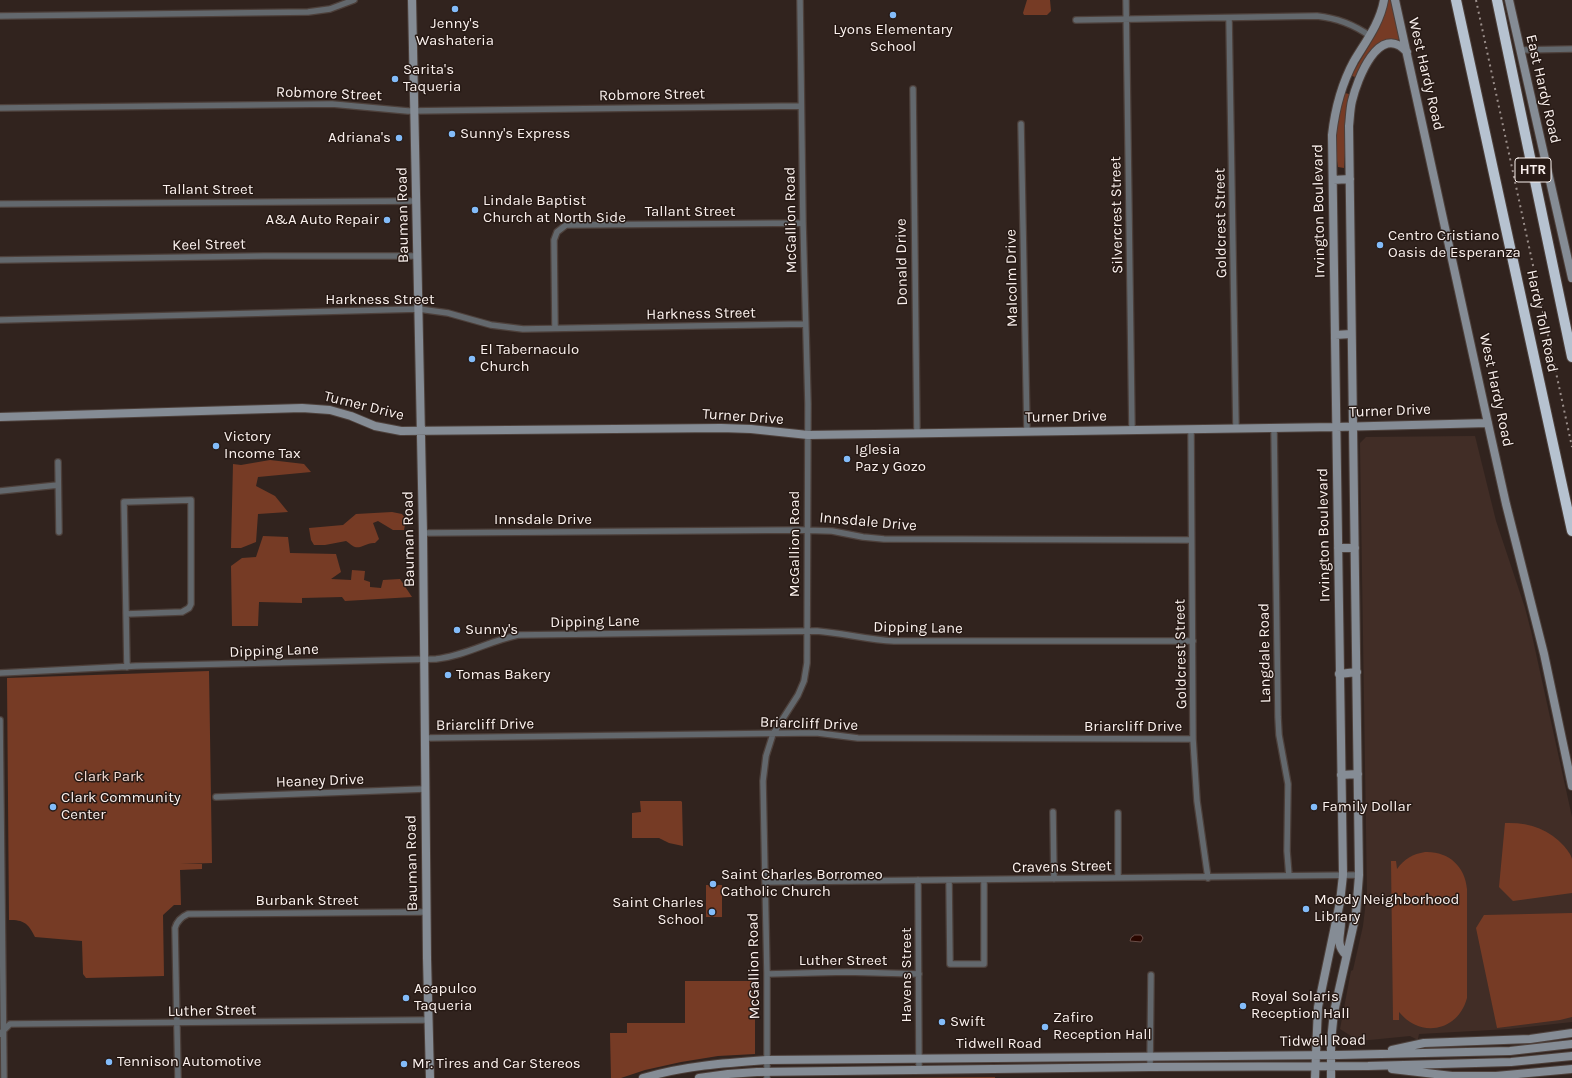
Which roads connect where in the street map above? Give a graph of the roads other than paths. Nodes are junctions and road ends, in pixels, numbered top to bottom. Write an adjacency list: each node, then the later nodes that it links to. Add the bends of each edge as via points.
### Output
1 (354, 0): 10 (street, via 330,9 308,12)
2 (412, 0): 23 (main road, Bauman Road)
3 (800, 0): 21 (street, McGallion Road)
4 (1126, 0): 12 (street, Silvercrest Street)
5 (1384, 0): 14 (main road, Irvington Boulevard, via 1380,16)
6 (1395, 0): 17 (main road, West Hardy Road)
7 (1456, 0): 58 (highway, Hardy Toll Road / HTR)
8 (1497, 0): 40 (highway, Hardy Toll Road / HTR)
9 (1509, 0): 16 (main road, East Hardy Road)
10 (0, 16)
11 (1229, 18): 12 (street); 14 (street, via 1329,17 1355,26); 46 (street, Goldcrest Street)
12 (1126, 19): 13 (street); 49 (street, Silvercrest Street)
13 (1076, 20)
14 (1370, 36): 18 (main road, Irvington Boulevard)
15 (1572, 49): 16 (street)
16 (1520, 50): 32 (main road, East Hardy Road)
17 (1407, 52): 20 (main road, Irvington Boulevard, via 1402,46 1394,43 1378,47 1367,62); 43 (main road, West Hardy Road)
18 (1343, 85): 20 (main road); 26 (main road, Irvington Boulevard, via 1335,111 1332,135)
19 (913, 89): 52 (street, Donald Drive)
20 (1355, 90): 25 (main road, Irvington Boulevard, via 1349,126)
21 (801, 106): 23 (street, Robmore Street); 29 (street, McGallion Road)
22 (0, 108): 23 (street, Robmore Street, via 332,104)
23 (414, 110): 27 (main road, Bauman Road)
24 (1021, 124): 51 (street, Malcolm Drive)
25 (1350, 179): 26 (main road); 38 (main road, Irvington Boulevard)
26 (1333, 180): 39 (main road, Irvington Boulevard)
27 (416, 201): 28 (street, Tallant Street); 30 (main road, Bauman Road)
28 (0, 204)
29 (803, 223): 36 (street, McGallion Road); 37 (street, Tallant Street, via 566,226 557,232 554,240)
30 (417, 256): 31 (street, Keel Street); 34 (main road, Bauman Road)
31 (0, 260)
32 (1571, 265): 33 (main road, East Hardy Road)
33 (1572, 278)
34 (419, 309): 35 (street, Harkness Street); 37 (street, Harkness Street, via 522,330); 50 (main road, Bauman Road)
35 (0, 320)
36 (805, 324): 37 (street, Harkness Street); 53 (street, McGallion Road)
37 (555, 328)
38 (1352, 334): 39 (main road); 44 (main road, Irvington Boulevard)
39 (1335, 335): 45 (main road, Irvington Boulevard)
40 (1570, 344): 41 (highway, Hardy Toll Road / HTR)
41 (1572, 357)
42 (0, 417): 50 (main road, Turner Drive, via 315,408 351,416 387,429)
43 (1488, 423): 44 (main road, Turner Drive); 78 (main road, West Hardy Road, via 1544,654)
44 (1354, 426): 45 (main road, Turner Drive); 63 (main road, Irvington Boulevard)
45 (1336, 427): 47 (main road, Turner Drive); 62 (main road, Irvington Boulevard)
46 (1236, 428): 47 (main road, Turner Drive); 48 (main road, Turner Drive)
47 (1274, 428): 85 (street, Langdale Road, via 1278,717 1288,784)
48 (1191, 429): 49 (main road, Turner Drive); 61 (street, Goldcrest Street)
49 (1132, 430): 51 (main road, Turner Drive)
50 (421, 432): 53 (main road, Turner Drive, via 720,428); 60 (main road, Bauman Road)
51 (1027, 432): 52 (main road, Turner Drive)
52 (917, 434): 53 (main road, Turner Drive)
53 (808, 435): 57 (street, McGallion Road)
54 (58, 462): 55 (street)
55 (58, 485): 56 (street); 59 (street)
56 (0, 492)
57 (808, 530): 60 (street, Innsdale Drive); 61 (street, Innsdale Drive, via 832,530 884,539); 65 (street, McGallion Road)
58 (1572, 531)
59 (59, 532)
60 (423, 533): 67 (main road, Bauman Road)
61 (1191, 540): 66 (street, Goldcrest Street)
62 (1338, 548): 63 (main road); 71 (main road, Irvington Boulevard)
63 (1355, 548): 69 (main road, Irvington Boulevard)
64 (126, 614): 64 (street, via 124,502 191,500 189,608 182,612); 68 (street)
65 (807, 631): 66 (street, Dipping Lane, via 894,641); 67 (street, Dipping Lane, via 518,635 460,655); 73 (street, McGallion Road, via 804,681 798,696)
66 (1193, 641): 75 (street, Goldcrest Street)
67 (424, 659): 68 (street, Dipping Lane); 74 (main road, Bauman Road)
68 (127, 667): 70 (street, Dipping Lane)
69 (1357, 672): 71 (main road); 77 (main road, Irvington Boulevard)
70 (0, 673)
71 (1339, 674): 76 (main road, Irvington Boulevard)
72 (0, 720): 95 (street)
73 (773, 734): 74 (street, Briarcliff Drive); 75 (street, Briarcliff Drive, via 818,734 858,738); 92 (street, McGallion Road, via 766,756 763,781)
74 (425, 738): 79 (main road, Bauman Road)
75 (1193, 739): 87 (street, Goldcrest Street, via 1199,820)
76 (1341, 774): 77 (main road); 83 (main road, Irvington Boulevard)
77 (1358, 774): 84 (main road, Irvington Boulevard)
78 (1572, 786)
79 (425, 789): 80 (street, Heaney Drive); 94 (main road, Bauman Road)
80 (216, 797)
81 (1053, 812): 88 (street)
82 (1118, 813): 86 (street)
83 (1343, 875): 84 (street, Cravens Street); 85 (street, Cravens Street); 93 (main road, Irvington Boulevard)
84 (1359, 875): 96 (main road, Irvington Boulevard, via 1356,914)
85 (1289, 876): 87 (street, Cravens Street)
86 (1118, 878): 87 (street, Cravens Street); 88 (street, Cravens Street)
87 (1208, 878)
88 (1054, 879): 91 (street, Cravens Street)
89 (918, 880): 90 (street, Cravens Street); 92 (street, Cravens Street); 98 (street, Havens Street)
90 (949, 880): 91 (street, Cravens Street); 91 (street, via 950,964 984,964)
91 (984, 880)
92 (764, 882): 97 (street, McGallion Road)
93 (1340, 902): 96 (main road, via 1341,925 1338,945); 106 (main road, Irvington Boulevard, via 1318,1007)
94 (426, 912): 100 (main road, Bauman Road); 101 (street, Burbank Street, via 188,914 179,919 175,928)
95 (1, 939): 102 (street)
96 (1346, 956): 107 (main road, Irvington Boulevard, via 1334,1012)
97 (767, 974): 98 (street, Luther Street); 113 (street, McGallion Road)
98 (919, 974): 112 (street, Havens Street)
99 (1151, 976): 108 (street)
100 (428, 1020): 101 (street, Luther Street); 126 (main road, Bauman Road)
101 (176, 1023): 102 (street, Luther Street, via 10,1024); 125 (street)
102 (2, 1032): 124 (street)
103 (1572, 1033): 105 (main road, via 1530,1039 1424,1043)
104 (1572, 1044): 105 (main road, Tidwell Road, via 1510,1051)
105 (1374, 1054): 107 (main road, Tidwell Road)
106 (1315, 1055): 107 (main road, Tidwell Road); 109 (main road, Tidwell Road); 117 (main road, Irvington Boulevard)
107 (1331, 1055): 118 (main road, Irvington Boulevard)
108 (1150, 1056): 109 (main road, Tidwell Road); 111 (main road, Tidwell Road); 115 (street)
109 (1226, 1056): 116 (main road)
110 (1572, 1056): 114 (main road, Tidwell Road, via 1511,1062)
111 (1026, 1058): 112 (main road, Tidwell Road); 119 (main road)
112 (918, 1059): 113 (main road, Tidwell Road); 121 (street, Havens Street)
113 (767, 1060): 122 (main road, Tidwell Road, via 708,1065); 123 (street, McGallion Road)
114 (1368, 1066): 118 (main road, Tidwell Road); 120 (main road, via 1452,1076 1496,1076)
115 (1150, 1067): 116 (main road, Tidwell Road); 119 (main road, Tidwell Road)
116 (1226, 1067): 117 (main road, Tidwell Road)
117 (1315, 1067): 118 (main road, Tidwell Road); 129 (main road, Irvington Boulevard)
118 (1331, 1067): 130 (main road, Irvington Boulevard)
119 (1026, 1069): 121 (main road, Tidwell Road)
120 (1572, 1069)
121 (918, 1070): 123 (main road, Tidwell Road)
122 (674, 1074): 127 (main road, Tidwell Road)
123 (766, 1075): 128 (main road, Tidwell Road, via 728,1074)
124 (4, 1078)
125 (178, 1078)
126 (430, 1078)
127 (643, 1078)
128 (699, 1078)
129 (1315, 1078)
130 (1332, 1078)

